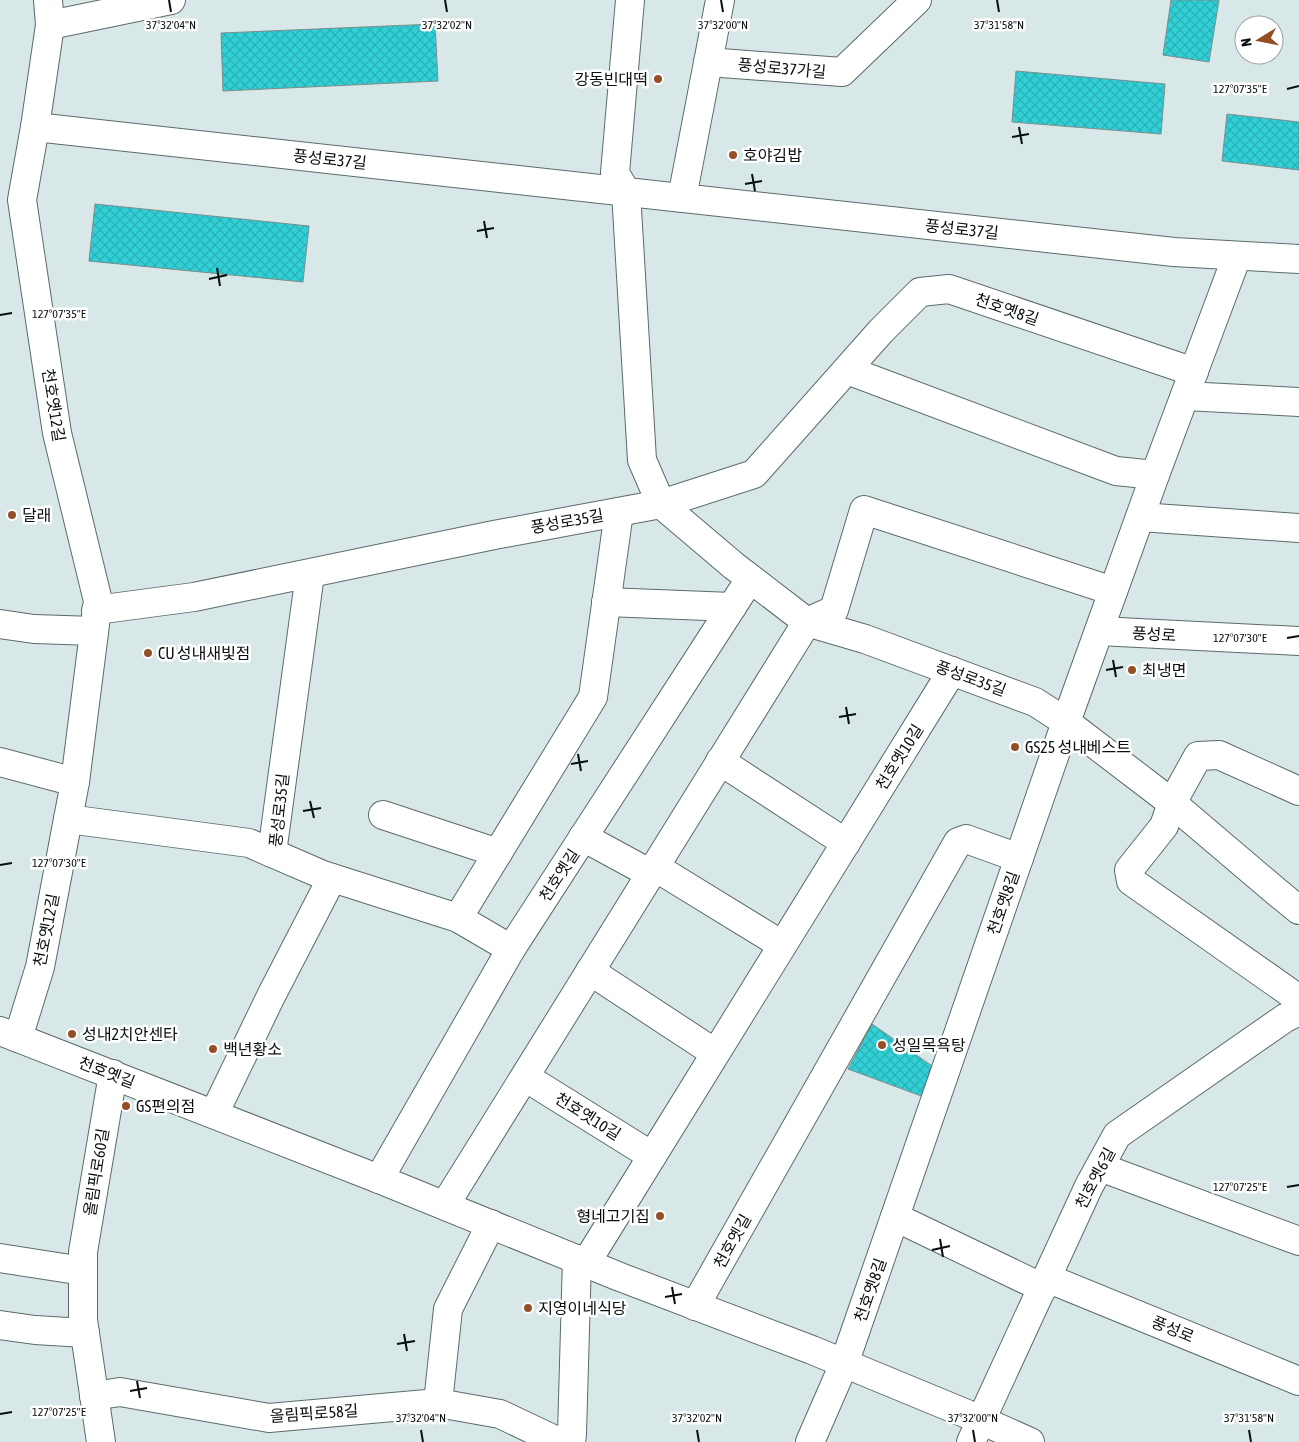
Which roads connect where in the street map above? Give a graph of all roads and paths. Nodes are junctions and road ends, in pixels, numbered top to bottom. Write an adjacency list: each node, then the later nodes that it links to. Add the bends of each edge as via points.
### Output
1 (171, 0): 5 (street, 천호옛12길)
2 (630, 0): 8 (street, via 615,173)
3 (720, 0): 6 (street)
4 (917, 0): 6 (street, 풍성로37가길, via 842,72)
5 (49, 12): 7 (street, 천호옛12길)
6 (708, 62): 9 (street)
7 (35, 126): 8 (street, 풍성로37길); 25 (street, 천호옛12길, via 22,200 57,434 98,601)
8 (626, 192): 9 (street, 풍성로37길); 16 (street, via 642,460)
9 (682, 198): 10 (street, 풍성로37길, via 1164,251)
10 (1236, 256): 11 (street, 풍성로37길); 13 (street, 천호옛8길)
11 (1299, 260)
12 (846, 370): 13 (street, 천호옛8길, via 920,292 949,289); 15 (street, via 1116,471); 16 (street, 천호옛8길, via 754,474)
13 (1189, 384): 14 (street); 15 (street, 천호옛8길)
14 (1299, 402)
15 (1155, 475): 18 (street, 천호옛8길)
16 (661, 504): 17 (street, 풍성로35길); 21 (street, 풍성로35길)
17 (619, 512): 20 (street, 풍성로35길); 23 (street, 풍성로35길)
18 (1140, 517): 19 (street); 22 (street, 천호옛8길)
19 (1299, 528)
20 (310, 574): 25 (street, 풍성로35길); 41 (street, 풍성로35길)
21 (750, 579): 24 (street, 천호옛길); 26 (street, 풍성로35길)
22 (1113, 591): 26 (street, via 864,510 834,610); 28 (street, 천호옛8길)
23 (606, 602): 24 (street); 42 (street, 풍성로35길, via 593,697)
24 (732, 607): 39 (street, 천호옛길)
25 (95, 621): 27 (street, 풍성로35길, via 34,629); 34 (street, 천호옛12길)
26 (807, 622): 30 (street, 풍성로35길, via 865,639); 32 (street)
27 (0, 624)
28 (1099, 631): 29 (street, 풍성로); 31 (street, 천호옛8길)
29 (1299, 641)
30 (952, 672): 31 (street, 풍성로35길, via 1035,702); 40 (street, 천호옛10길)
31 (1066, 722): 36 (street, 풍성로35길); 43 (street, 천호옛8길)
32 (720, 761): 40 (street); 44 (street)
33 (0, 762): 34 (street)
34 (76, 782): 38 (street, 천호옛12길)
35 (1299, 791): 36 (street, via 1219,755 1198,756)
36 (1172, 803): 46 (street, 풍성로35길); 51 (street, via 1164,826 1129,870 1131,881)
37 (383, 815): 42 (street)
38 (68, 820): 41 (street, via 249,843); 53 (street, 천호옛12길, via 40,967)
39 (583, 837): 44 (street); 49 (street, 천호옛길)
40 (846, 843): 48 (street, 천호옛10길)
41 (272, 853): 45 (street, 풍성로35길)
42 (498, 853): 47 (street, 풍성로35길)
43 (1019, 858): 62 (street, 천호옛8길); 69 (street, 천호옛길, via 966,839 958,842)
44 (653, 870): 48 (street); 50 (street)
45 (332, 878): 47 (street, 풍성로35길); 57 (street)
46 (1299, 910)
47 (458, 918): 49 (street, 풍성로35길)
48 (782, 946): 54 (street, 천호옛10길)
49 (511, 949): 60 (street, 천호옛길)
50 (590, 971): 54 (street); 56 (street)
51 (1299, 999)
52 (1299, 1010): 59 (street, 천호옛6길, via 1118,1135)
53 (9, 1035): 55 (street, 천호옛길)
54 (715, 1053): 58 (street, 천호옛10길)
55 (112, 1074): 57 (street, 천호옛길); 67 (street, 올림픽로60길, via 83,1252)
56 (525, 1077): 58 (street, 천호옛10길); 61 (street)
57 (214, 1114): 60 (street, 천호옛길)
58 (652, 1156): 66 (street, 천호옛10길)
59 (1100, 1167): 64 (street); 68 (street, 천호옛6길)
60 (379, 1179): 61 (street, 천호옛길)
61 (445, 1206): 63 (street, 천호옛길)
62 (896, 1216): 68 (street); 72 (street, 천호옛8길)
63 (490, 1224): 66 (street, 천호옛길); 75 (street, via 448,1308)
64 (1299, 1241)
65 (0, 1258): 67 (street)
66 (581, 1261): 69 (street, 천호옛길); 79 (street)
67 (83, 1271): 71 (street, 올림픽로60길)
68 (1045, 1283): 73 (street, 풍성로); 76 (street, 천호옛6길)
69 (695, 1306): 72 (street, 천호옛길)
70 (0, 1325): 71 (street)
71 (85, 1333): 74 (street, 올림픽로60길)
72 (844, 1364): 76 (street, 천호옛길); 80 (street)
73 (1299, 1381)
74 (94, 1396): 75 (street, 올림픽로58길, via 120,1392 270,1418); 77 (street, 올림픽로60길)
75 (438, 1403): 78 (street, 올림픽로58길, via 500,1414)
76 (976, 1431): 81 (street, 천호옛길)
77 (101, 1442)
78 (559, 1442)
79 (571, 1442)
80 (810, 1442)
81 (1030, 1442)

